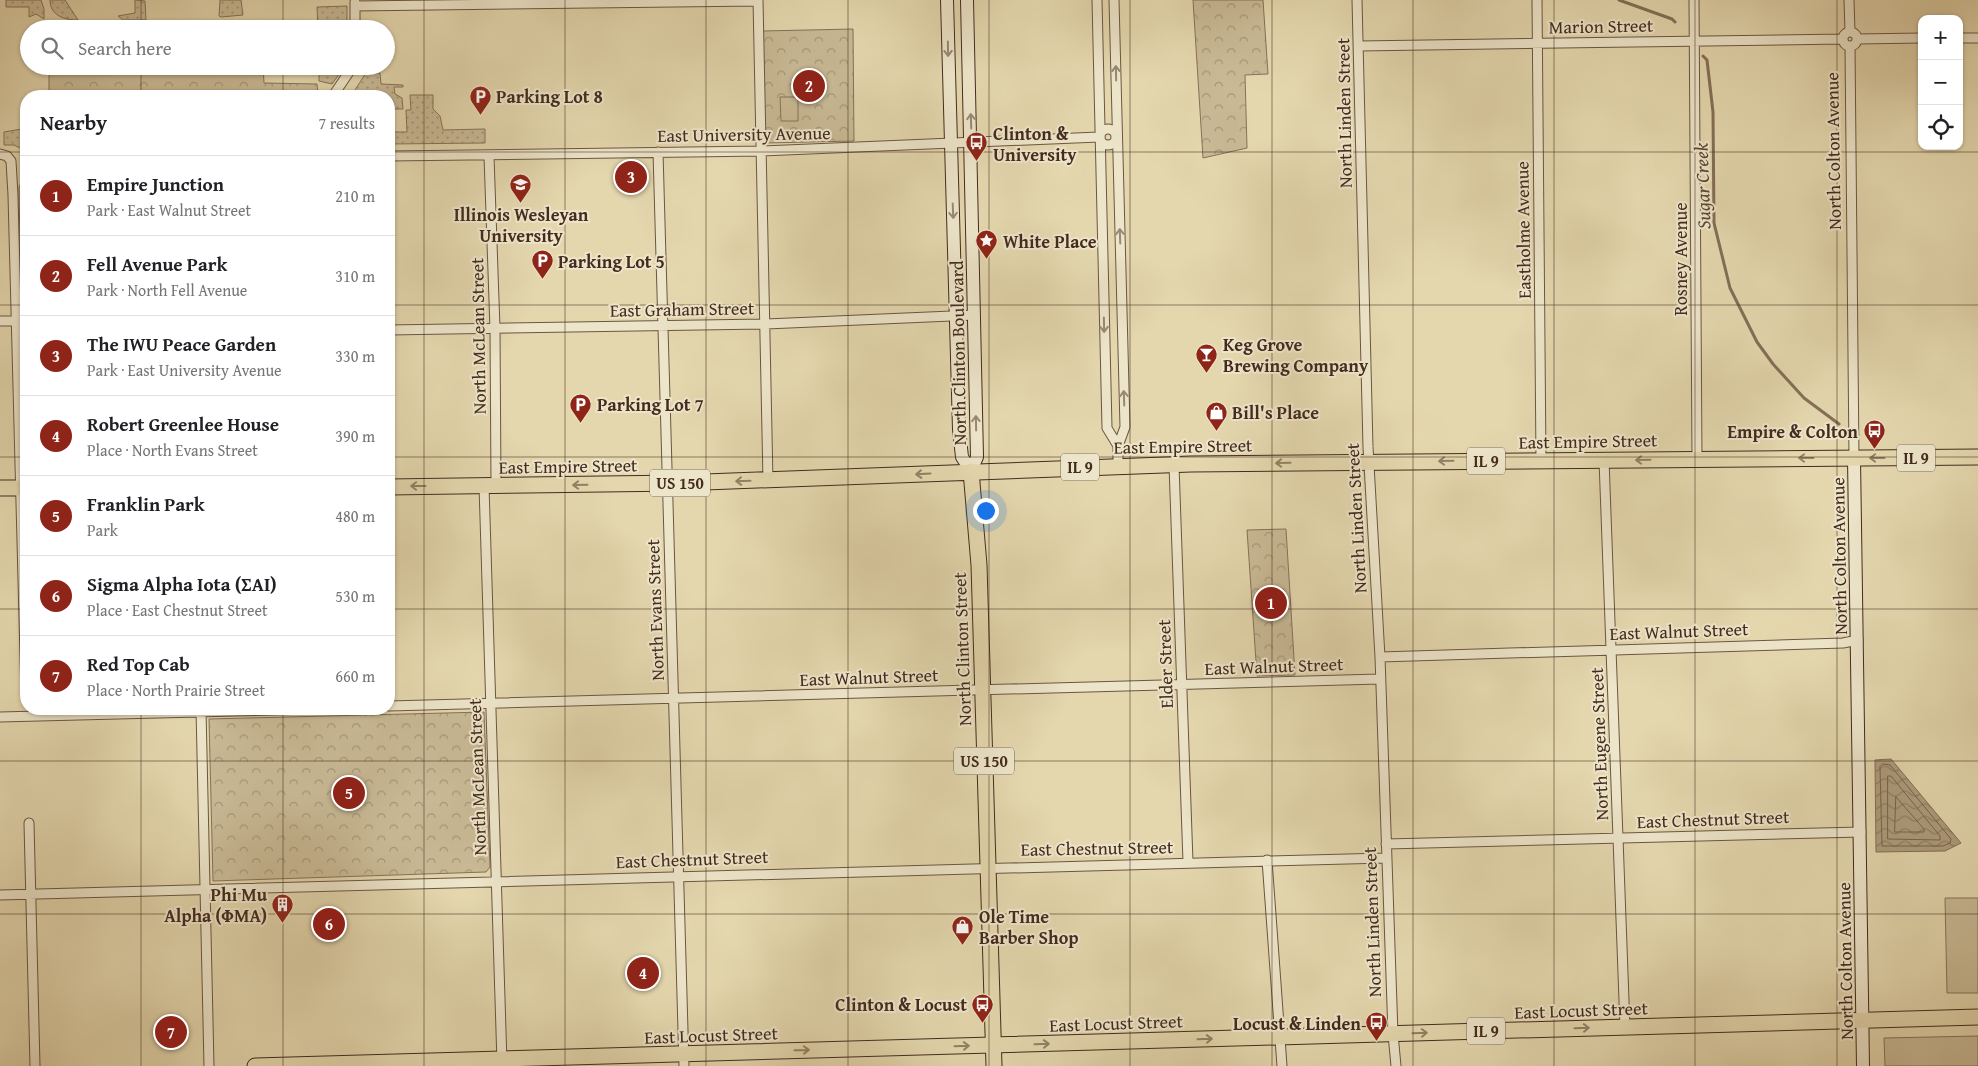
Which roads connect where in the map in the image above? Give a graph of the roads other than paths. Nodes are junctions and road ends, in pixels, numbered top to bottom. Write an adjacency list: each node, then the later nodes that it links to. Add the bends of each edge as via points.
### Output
1 (758, 0): 10 (street); 25 (street)
2 (947, 0): 24 (street, North Clinton Boulevard, one-way to 24)
3 (967, 0): 23 (street, North Clinton Boulevard, one-way to 3)
4 (1096, 0): 21 (street)
5 (1114, 0): 22 (street, one-way to 5)
6 (1357, 0): 18 (street, North Linden Street)
7 (1537, 0): 17 (street, Eastholme Avenue)
8 (1694, 0): 16 (street, Rosney Avenue)
9 (1849, 0): 15 (street, North Colton Avenue)
10 (355, 3): 11 (street)
11 (356, 20)
12 (1918, 38): 15 (street, via 1857,39 1854,45)
13 (1963, 38): 14 (street)
14 (1978, 38)
15 (1847, 39): 16 (street, Marion Street); 43 (street, North Colton Avenue)
16 (1694, 42): 17 (street, Marion Street); 44 (street, Rosney Avenue)
17 (1537, 44): 18 (street, Marion Street); 45 (street, Eastholme Avenue)
18 (1358, 46): 47 (street, North Linden Street)
19 (347, 75): 20 (street)
20 (337, 90)
21 (1100, 137): 22 (street, via 1106,145); 23 (street, East University Avenue); 30 (street)
22 (1117, 138): 31 (street, one-way to 22)
23 (972, 142): 24 (street, East University Avenue); 32 (street, North Clinton Boulevard)
24 (951, 143): 25 (street, East University Avenue); 33 (street, North Clinton Boulevard, one-way to 33)
25 (762, 151): 26 (street, East University Avenue); 36 (street)
26 (658, 152): 29 (street, East University Avenue); 37 (street, North Evans Street)
27 (0, 154): 35 (street, via 10,158)
28 (395, 156): 29 (street, East University Avenue)
29 (489, 156): 38 (street, North McLean Street)
30 (1103, 294): 31 (street); 41 (street, one-way to 41, via 1107,428)
31 (1121, 294): 41 (street, one-way to 31, via 1125,427)
32 (975, 315): 33 (street, East Graham Street); 50 (street, North Clinton Boulevard, one-way to 32, via 977,457)
33 (956, 316): 36 (street, East Graham Street); 50 (street, North Clinton Boulevard, via 962,457)
34 (0, 321): 35 (street)
35 (15, 321): 40 (street)
36 (766, 324): 37 (street, East Graham Street); 51 (street)
37 (664, 326): 38 (street, East Graham Street); 52 (street, North Evans Street)
38 (495, 329): 39 (street, East Graham Street); 54 (street, North McLean Street)
39 (395, 330)
40 (20, 425)
41 (1118, 446): 49 (street)
42 (1978, 457): 43 (main road, East Empire Street / IL 9, one-way to 43)
43 (1854, 458): 44 (main road, East Empire Street / IL 9, one-way to 44); 57 (street, North Colton Avenue)
44 (1697, 459): 46 (main road, East Empire Street / IL 9, one-way to 46)
45 (1541, 460): 46 (main road, East Empire Street / IL 9); 47 (main road, East Empire Street / IL 9, one-way to 47)
46 (1604, 460): 58 (street, North Eugene Street)
47 (1370, 462): 48 (main road, East Empire Street / IL 9, one-way to 48); 59 (street, North Linden Street)
48 (1174, 465): 49 (main road, East Empire Street / IL 9); 61 (street, Elder Street)
49 (1118, 466): 50 (main road, East Empire Street / IL 9)
50 (971, 471): 51 (main road, East Empire Street / US 150, one-way to 51); 62 (main road, North Clinton Street / US 150, via 979,565)
51 (768, 481): 52 (main road, East Empire Street / US 150, one-way to 52)
52 (666, 484): 54 (main road, East Empire Street / US 150, one-way to 54); 63 (street, North Evans Street)
53 (395, 486): 54 (main road, East Empire Street / US 150, one-way to 53)
54 (490, 486): 64 (street, North McLean Street)
55 (0, 488): 56 (main road)
56 (20, 488)
57 (1858, 640): 58 (street, East Walnut Street); 70 (street, North Colton Avenue)
58 (1612, 650): 59 (street, East Walnut Street); 71 (street, North Eugene Street)
59 (1380, 657): 60 (street, North Linden Street)
60 (1380, 679): 61 (street, East Walnut Street); 72 (street, North Linden Street)
61 (1182, 685): 62 (street, East Walnut Street); 75 (street, Elder Street)
62 (982, 690): 63 (street, East Walnut Street); 76 (main road, North Clinton Street / US 150)
63 (675, 699): 64 (street, East Walnut Street); 77 (street, North Evans Street)
64 (490, 704): 65 (street, East Walnut Street); 78 (street, North McLean Street)
65 (395, 706)
66 (20, 714): 68 (street)
67 (201, 715): 79 (street)
68 (0, 717)
69 (30, 823): 81 (street)
70 (1861, 832): 71 (street, East Chestnut Street); 83 (street, North Colton Avenue)
71 (1619, 838): 72 (street, East Chestnut Street); 84 (street, North Eugene Street)
72 (1386, 844): 73 (street, North Linden Street)
73 (1386, 858): 74 (street, East Chestnut Street); 85 (street, North Linden Street)
74 (1267, 860): 75 (street, East Chestnut Street); 86 (street)
75 (1188, 862): 76 (street, East Chestnut Street)
76 (988, 867): 77 (street, East Chestnut Street); 87 (main road, North Clinton Street / US 150)
77 (679, 876): 78 (street, East Chestnut Street); 88 (street, North Evans Street)
78 (496, 881): 79 (street, East Chestnut Street); 89 (street, North McLean Street)
79 (205, 889): 81 (street, East Chestnut Street); 91 (street)
80 (0, 894): 81 (street, East Chestnut Street)
81 (30, 894): 90 (street)
82 (1978, 1017): 83 (main road, East Locust Street / IL 9)
83 (1863, 1020): 84 (main road, East Locust Street / IL 9); 96 (street, North Colton Avenue)
84 (1625, 1027): 85 (main road, East Locust Street / IL 9, one-way to 84)
85 (1393, 1034): 86 (main road, East Locust Street / IL 9); 95 (street, North Linden Street)
86 (1281, 1037): 87 (main road, East Locust Street / IL 9, one-way to 86); 94 (street)
87 (994, 1045): 88 (main road, East Locust Street, one-way to 87); 93 (main road, North Clinton Street / US 150)
88 (684, 1060): 89 (main road, East Locust Street)
89 (502, 1063): 92 (main road, East Locust Street)
90 (35, 1066)
91 (209, 1066)
92 (255, 1066)
93 (994, 1066)
94 (1282, 1066)
95 (1396, 1066)
96 (1863, 1066)

